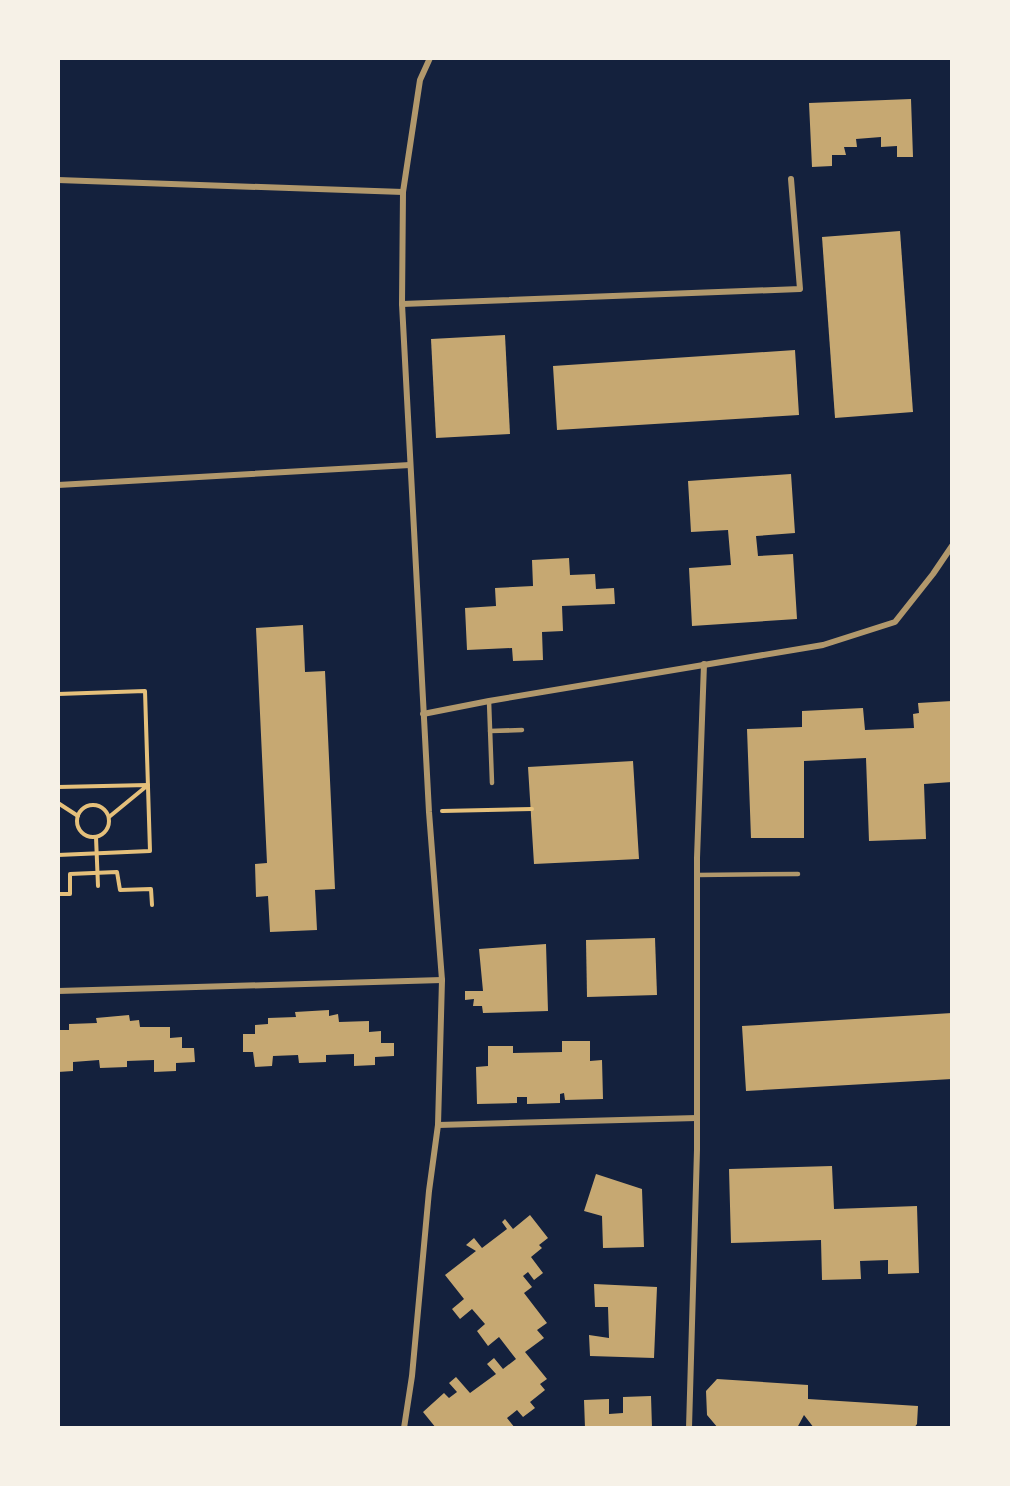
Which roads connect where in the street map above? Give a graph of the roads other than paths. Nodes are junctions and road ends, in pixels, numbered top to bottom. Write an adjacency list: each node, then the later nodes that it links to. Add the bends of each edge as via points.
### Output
1 (430, 58): 4 (street, via 420,80)
2 (791, 179): 5 (street, via 800,289)
3 (58, 180): 4 (street)
4 (403, 192): 5 (street)
5 (402, 304): 6 (street)
6 (410, 465): 7 (street); 11 (street)
7 (58, 485)
8 (951, 546): 9 (street, via 895,622 823,645)
9 (704, 664): 10 (street); 16 (street)
10 (489, 701): 11 (street); 13 (lane)
11 (423, 714): 17 (street)
12 (522, 730): 13 (lane)
13 (490, 731): 14 (lane)
14 (492, 783)
15 (798, 874): 16 (lane)
16 (697, 875): 19 (street)
17 (442, 980): 18 (street); 20 (street)
18 (58, 991)
19 (697, 1118): 20 (street); 22 (street)
20 (438, 1125): 21 (street)
21 (404, 1428)
22 (689, 1428)

